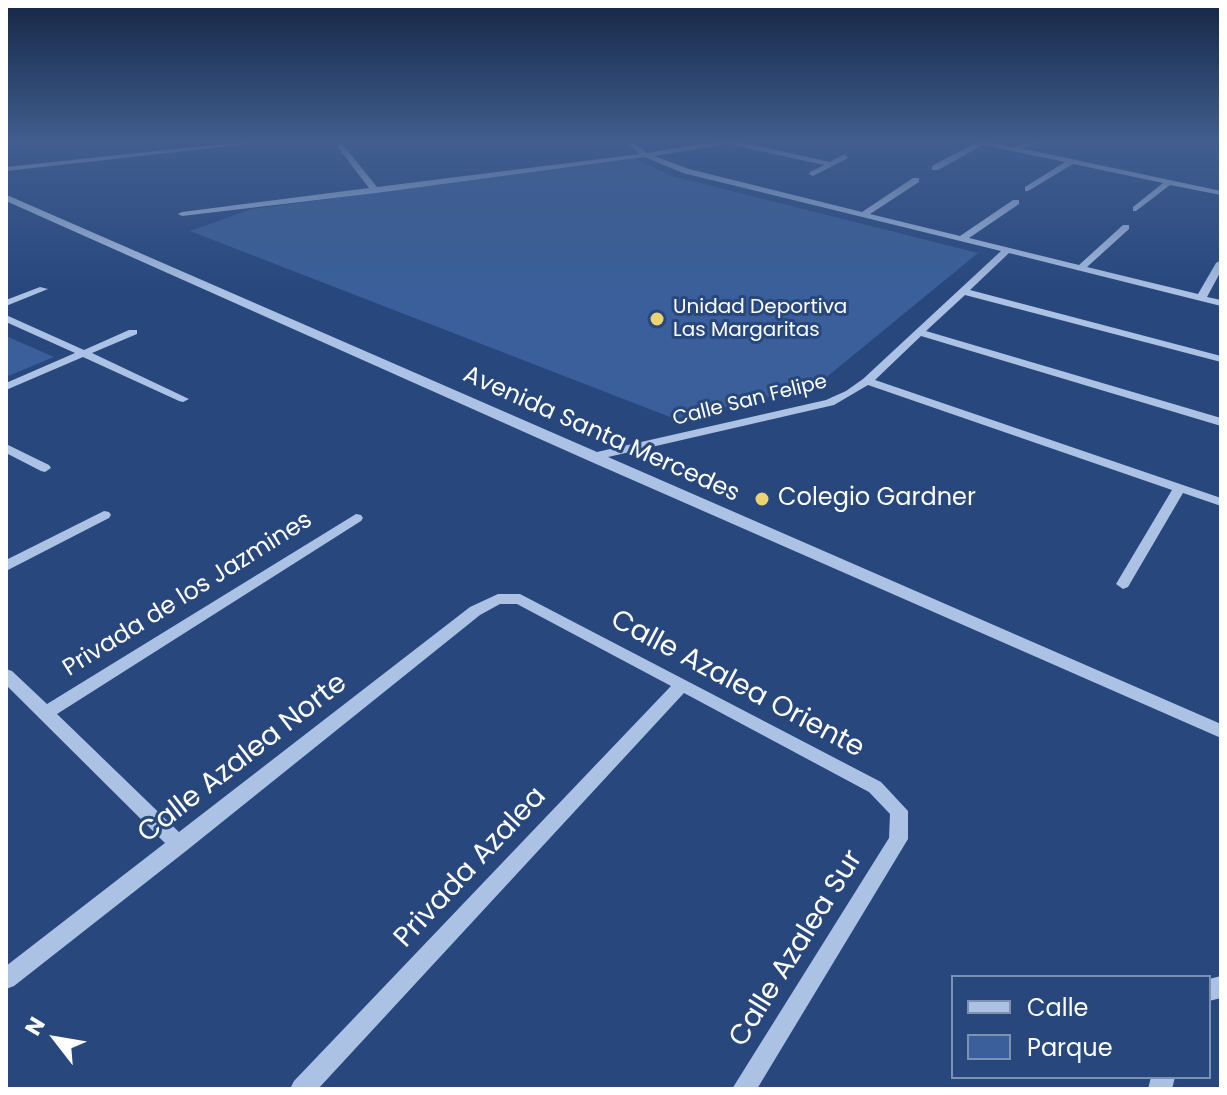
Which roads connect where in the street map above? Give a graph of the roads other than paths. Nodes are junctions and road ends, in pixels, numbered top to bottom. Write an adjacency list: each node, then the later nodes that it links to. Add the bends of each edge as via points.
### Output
1 (367, 192): 8 (street)
2 (771, 192): 9 (street)
3 (898, 192): 9 (street)
4 (1157, 192): 7 (street)
5 (6, 198): 30 (street, Avenida Santa Mercedes)
6 (1016, 202): 11 (street)
7 (1136, 209)
8 (182, 214)
9 (863, 215): 11 (street)
10 (1126, 227): 14 (street)
11 (962, 239): 12 (street)
12 (1007, 250): 14 (street); 16 (street, Calle San Felipe)
13 (1221, 263): 17 (street)
14 (1081, 268): 17 (street)
15 (43, 289): 18 (street)
16 (962, 291): 22 (street, Calle San Felipe); 24 (street)
17 (1201, 298): 19 (street)
18 (7, 302)
19 (1221, 303)
20 (6, 318): 23 (street)
21 (133, 332): 23 (street)
22 (918, 332): 25 (street, Calle San Felipe); 28 (street)
23 (83, 354): 26 (street); 27 (street)
24 (1221, 359)
25 (867, 381): 30 (street, Calle San Felipe, via 830,403); 32 (street)
26 (6, 387)
27 (183, 399)
28 (1221, 422)
29 (6, 448): 31 (street)
30 (591, 457): 42 (street, Avenida Santa Mercedes)
31 (45, 468)
32 (1180, 488): 33 (street); 37 (street)
33 (1221, 502)
34 (104, 515): 36 (street)
35 (356, 518): 41 (street, Privada de los Jazmines)
36 (6, 566)
37 (1123, 584)
38 (520, 599): 40 (street, Calle Azalea Oriente); 44 (street, Calle Azalea Norte, via 498,599 475,611)
39 (6, 675): 41 (street)
40 (681, 686): 43 (street, Calle Azalea Oriente, via 875,787 899,811); 46 (street, Privada Azalea)
41 (46, 713): 44 (street)
42 (1221, 731)
43 (898, 839): 47 (street, Calle Azalea Sur)
44 (179, 845): 45 (street, Calle Azalea Norte)
45 (6, 979)
46 (302, 1089)
47 (744, 1089)

